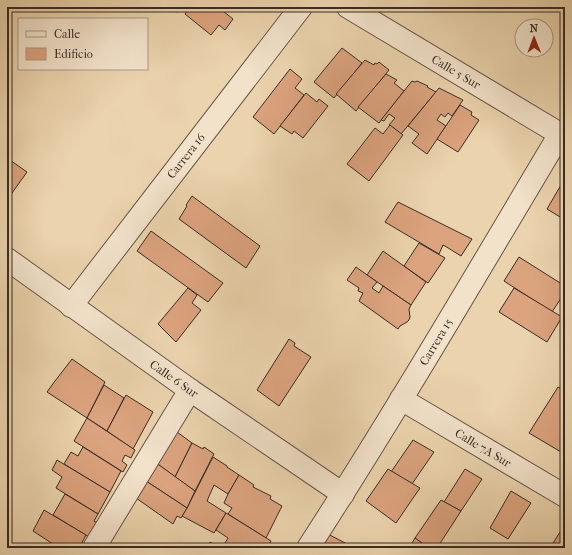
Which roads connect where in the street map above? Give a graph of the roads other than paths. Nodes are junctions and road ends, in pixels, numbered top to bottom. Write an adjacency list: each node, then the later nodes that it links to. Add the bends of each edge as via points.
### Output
1 (301, 7): 5 (street, Carrera 16)
2 (348, 7): 3 (street, Calle 5 Sur)
3 (562, 136): 7 (street, Carrera 15)
4 (7, 259): 5 (street, Calle 6 Sur)
5 (71, 306): 6 (street, Calle 6 Sur)
6 (190, 390): 8 (street, Calle 6 Sur); 10 (street)
7 (401, 400): 8 (street, Carrera 15); 9 (street, Calle 7A Sur)
8 (343, 494): 11 (street, Carrera 15)
9 (565, 496)
10 (94, 548)
11 (308, 548)

